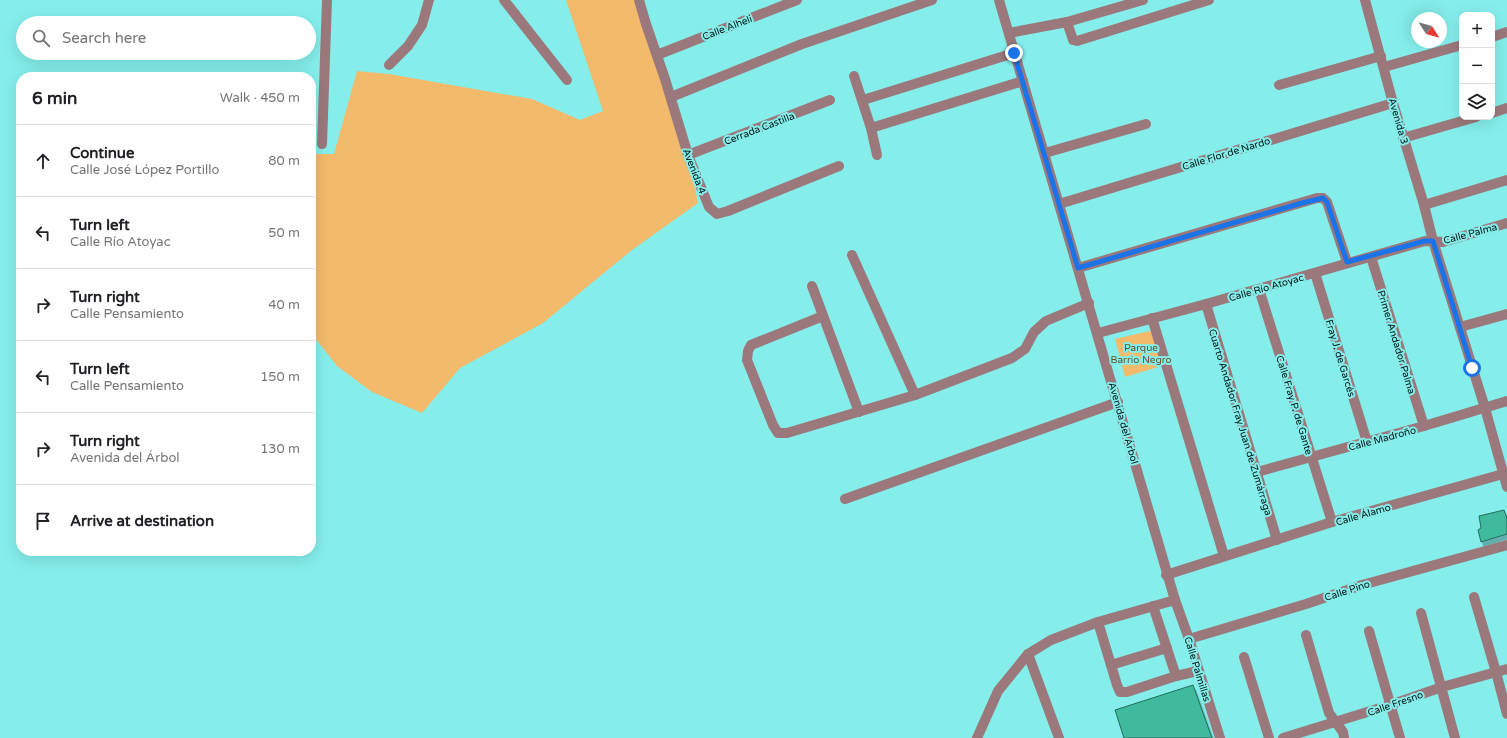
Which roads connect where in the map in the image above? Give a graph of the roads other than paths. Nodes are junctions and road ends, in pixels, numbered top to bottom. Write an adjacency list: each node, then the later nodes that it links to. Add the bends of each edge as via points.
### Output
1 (327, 0): 35 (street)
2 (429, 0): 19 (street, via 422,25 408,46)
3 (504, 0): 22 (street)
4 (639, 0): 17 (street, Avenida 4)
5 (797, 0): 17 (street, Calle Alheli)
6 (932, 0): 25 (street, via 802,44)
7 (999, 0): 12 (street, Avenida del Árbol)
8 (1143, 0): 11 (street)
9 (1210, 0): 11 (street, via 1077,41 1073,40)
10 (1367, 1): 18 (street, Avenida 3)
11 (1067, 22): 12 (street)
12 (1008, 32): 16 (street, Avenida del Árbol)
13 (1507, 32): 14 (street)
14 (1495, 36)
15 (1459, 46): 20 (street)
16 (1014, 53): 23 (street, Avenida del Árbol); 27 (street)
17 (657, 55): 25 (street, Avenida 4)
18 (1381, 56): 20 (street, Avenida 3); 24 (street)
19 (389, 65)
20 (1384, 67): 28 (street, Avenida 3)
21 (854, 76): 27 (street)
22 (567, 80)
23 (1023, 81): 33 (street); 36 (street, Avenida del Árbol)
24 (1279, 85)
25 (671, 97): 38 (street, Avenida 4)
26 (830, 100): 38 (street, Cerrada Castilla)
27 (863, 100): 33 (street)
28 (1393, 103): 34 (street, Avenida 3); 41 (street, Calle Flor de Nardo)
29 (1507, 108): 30 (street)
30 (1495, 111)
31 (1466, 120): 34 (street)
32 (1146, 124): 36 (street)
33 (871, 128): 37 (street)
34 (1403, 138): 42 (street, Avenida 3)
35 (322, 144)
36 (1045, 153): 41 (street, Avenida del Árbol)
37 (877, 154)
38 (688, 155): 39 (street, Avenida 4, via 709,207 717,214 728,212)
39 (839, 166)
40 (1507, 180): 42 (street)
41 (1059, 204): 48 (street, Avenida del Árbol)
42 (1424, 205): 44 (street, Avenida 3)
43 (1507, 223): 44 (street, Calle Palma, via 1443,242)
44 (1433, 241): 46 (street, Calle Río Atoyac); 57 (street, Avenida 3)
45 (852, 256): 59 (street)
46 (1371, 257): 47 (street, Calle Río Atoyac); 64 (street, Primer Andador Palma)
47 (1347, 262): 48 (street, via 1327,202 1323,198); 49 (street, Calle Río Atoyac)
48 (1078, 268): 52 (street, Avenida del Árbol)
49 (1315, 273): 51 (street, Calle Río Atoyac); 65 (street, Fray J. de Garcés)
50 (812, 286): 55 (street)
51 (1259, 289): 53 (street, Calle Río Atoyac); 66 (street, Calle Fray P. de Gante)
52 (1088, 303): 58 (street, Avenida del Árbol); 59 (street, via 1046,321 1034,332 1025,349 1012,358)
53 (1206, 304): 56 (street, Calle Río Atoyac); 67 (street, Cuarto Andador Fray Juan de Zumárraga)
54 (1507, 314): 57 (street)
55 (823, 316): 63 (street); 63 (street, via 751,345 747,360 778,433 787,433)
56 (1152, 318): 58 (street, Calle Río Atoyac); 74 (street)
57 (1460, 327): 62 (street, Avenida 3)
58 (1098, 333): 60 (street, Avenida del Árbol)
59 (915, 395): 63 (street)
60 (1118, 402): 70 (street); 75 (street, Avenida del Árbol)
61 (1507, 402): 62 (street, Calle Madroño)
62 (1485, 408): 64 (street, Calle Madroño); 68 (street, Avenida 3)
63 (859, 412)
64 (1424, 426): 65 (street, Calle Madroño)
65 (1367, 442): 66 (street, Calle Madroño)
66 (1312, 457): 67 (street, Calle Madroño); 71 (street, Calle Fray P. de Gante)
67 (1257, 472): 72 (street, Cuarto Andador Fray Juan de Zumárraga)
68 (1503, 474): 69 (street, Avenida 3); 71 (street, Calle Álamo)
69 (1507, 487)
70 (844, 498)
71 (1332, 522): 72 (street, Calle Álamo)
72 (1277, 540): 74 (street, Calle Álamo)
73 (1507, 545): 83 (street, Calle Pino, via 1362,585)
74 (1224, 556): 75 (street, Calle Álamo)
75 (1166, 574): 77 (street, Avenida del Árbol)
76 (1474, 597): 90 (street)
77 (1175, 600): 78 (street); 83 (street, Calle Palmillas)
78 (1153, 606): 80 (street); 84 (street)
79 (1421, 613): 92 (street)
80 (1098, 622): 85 (street, via 1051,640); 87 (street)
81 (1369, 631): 93 (street)
82 (1306, 635): 95 (street, via 1329,713)
83 (1189, 639): 89 (street, Calle Palmillas)
84 (1167, 648): 87 (street); 91 (street)
85 (1028, 654): 96 (street, via 998,691); 97 (street)
86 (1244, 657): 99 (street)
87 (1111, 665): 91 (street, via 1120,692)
88 (1507, 669): 90 (street, Calle Fresno)
89 (1198, 671): 91 (street); 98 (street, Calle Palmillas)
90 (1496, 672): 92 (street, Calle Fresno); 94 (street)
91 (1176, 676)
92 (1442, 687): 93 (street, Calle Fresno); 103 (street)
93 (1390, 705): 95 (street, Calle Fresno); 102 (street)
94 (1507, 714)
95 (1336, 722): 100 (street, Calle Fresno); 101 (street)
96 (977, 738)
97 (1059, 738)
98 (1220, 738)
99 (1269, 738)
100 (1283, 738)
101 (1344, 738)
102 (1400, 738)
103 (1455, 738)

